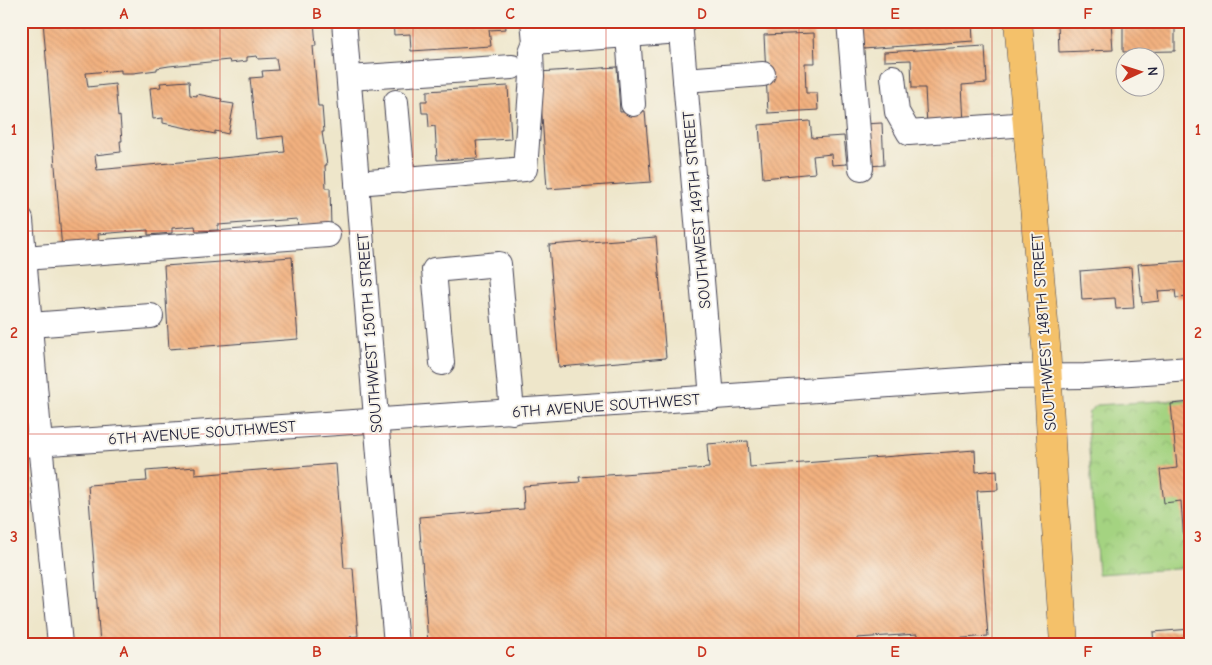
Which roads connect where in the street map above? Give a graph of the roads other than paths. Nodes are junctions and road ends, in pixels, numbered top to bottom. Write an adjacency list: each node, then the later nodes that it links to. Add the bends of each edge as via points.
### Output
1 (344, 21): 10 (street, SOUTHWEST 150TH STREET)
2 (849, 21): 15 (street)
3 (1018, 21): 14 (main road, SOUTHWEST 148TH STREET)
4 (680, 26): 6 (street); 11 (street, SOUTHWEST 149TH STREET)
5 (534, 31): 6 (street); 16 (street, via 525,170)
6 (628, 35): 13 (street)
7 (512, 67): 10 (street)
8 (763, 74): 11 (street)
9 (893, 77): 14 (street, via 897,112 909,133)
10 (349, 78): 17 (street, SOUTHWEST 150TH STREET)
11 (685, 80): 26 (street, SOUTHWEST 149TH STREET)
12 (396, 102): 16 (street)
13 (633, 104)
14 (1027, 124): 25 (main road, SOUTHWEST 148TH STREET)
15 (861, 168)
16 (403, 180): 17 (street)
17 (357, 183): 28 (street, SOUTHWEST 150TH STREET)
18 (21, 220): 20 (street)
19 (328, 235): 20 (street)
20 (24, 258): 22 (street)
21 (151, 316): 22 (street)
22 (30, 325): 29 (street)
23 (442, 363): 27 (street, via 434,270 499,264)
24 (1191, 369): 25 (street, 6TH AVENUE SOUTHWEST)
25 (1047, 377): 26 (street, 6TH AVENUE SOUTHWEST, via 1006,376); 32 (main road, SOUTHWEST 148TH STREET)
26 (712, 398): 27 (street, 6TH AVENUE SOUTHWEST)
27 (512, 412): 28 (street, 6TH AVENUE SOUTHWEST)
28 (376, 420): 29 (street, 6TH AVENUE SOUTHWEST); 31 (street, SOUTHWEST 150TH STREET)
29 (30, 444): 30 (street)
30 (60, 644)
31 (396, 644)
32 (1064, 644)

